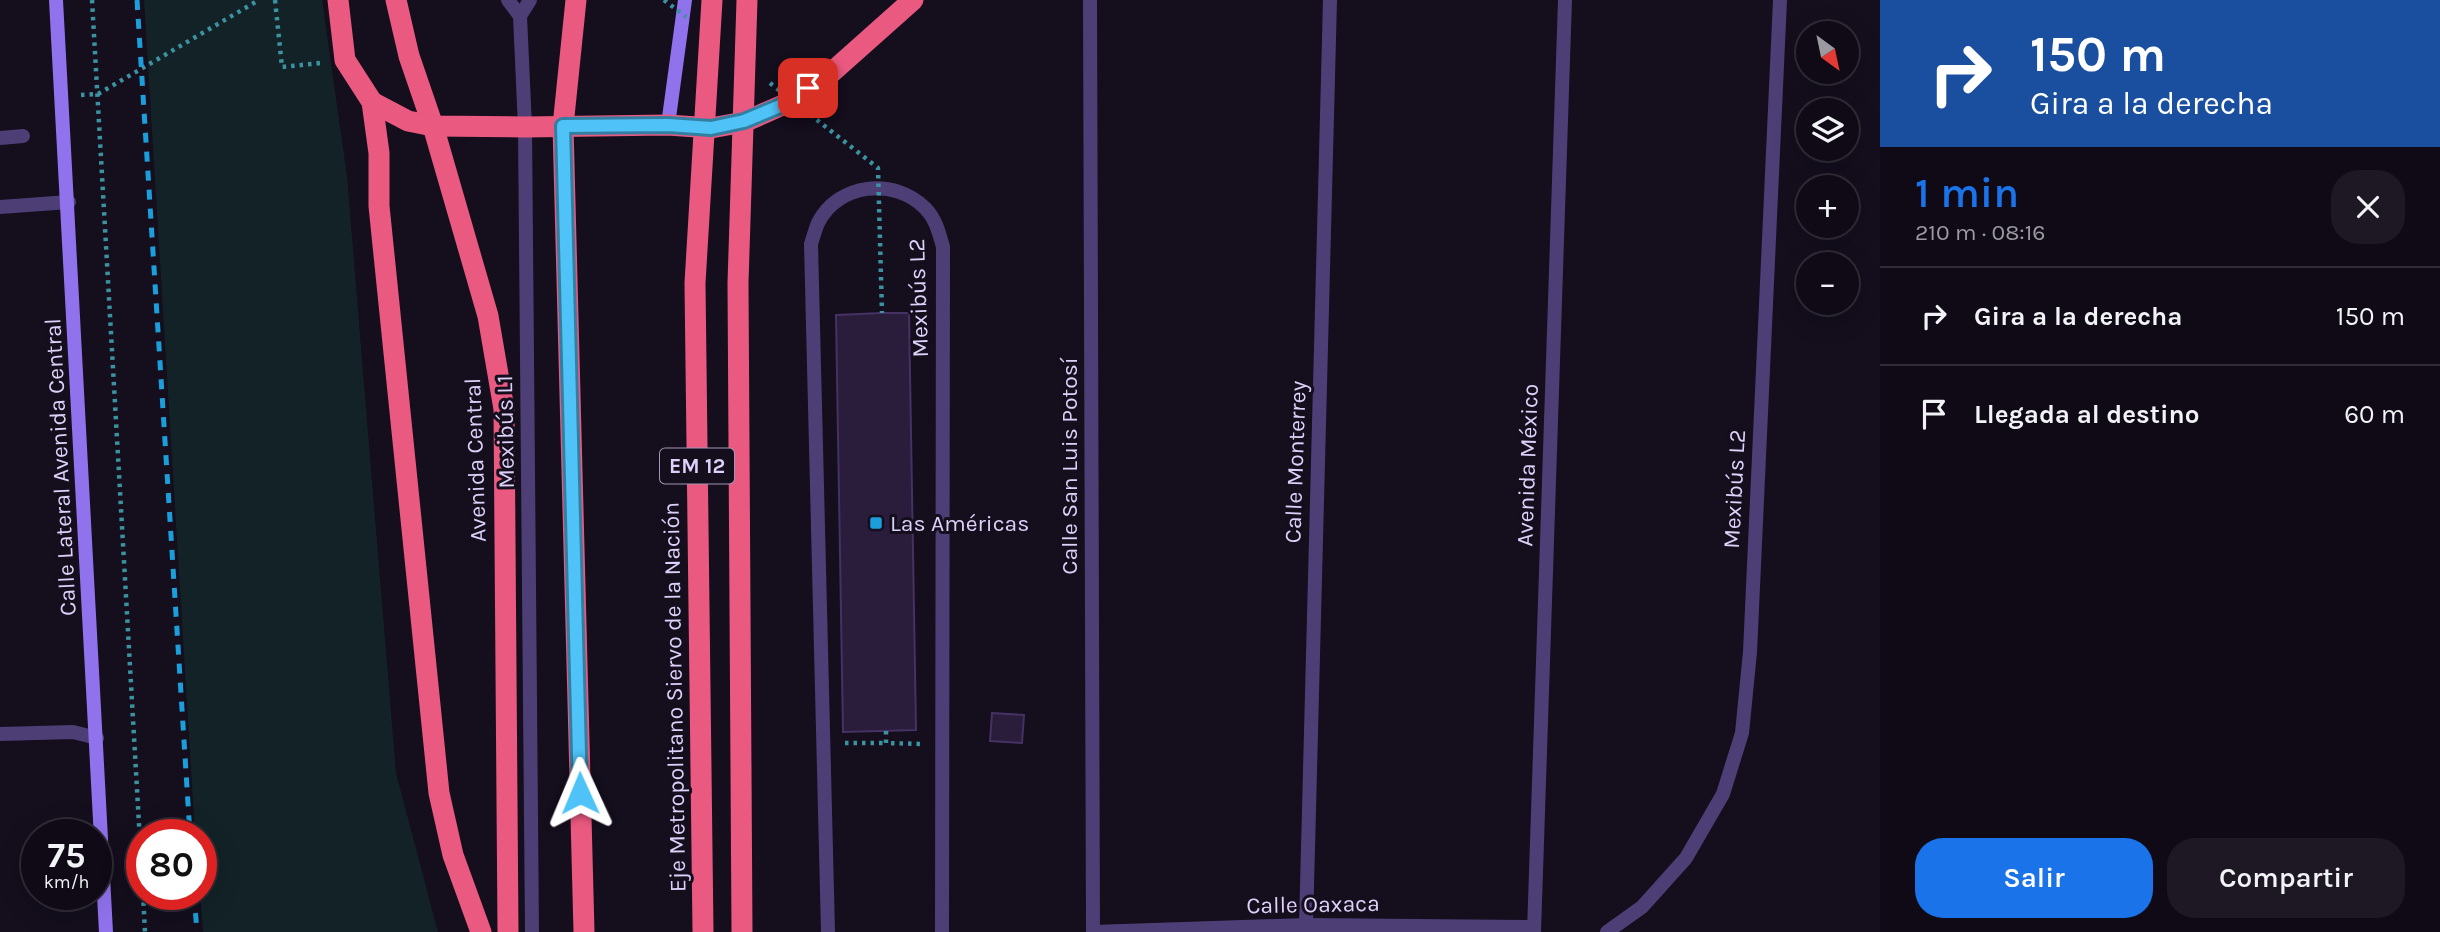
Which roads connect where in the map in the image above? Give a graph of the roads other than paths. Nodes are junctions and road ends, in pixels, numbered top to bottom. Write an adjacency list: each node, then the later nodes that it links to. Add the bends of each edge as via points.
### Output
1 (57, 0): 23 (main road, Calle Lateral Avenida Central)
2 (338, 0): 16 (highway, via 345,60)
3 (396, 0): 18 (highway, Avenida Central)
4 (508, 0): 15 (street)
5 (530, 0): 15 (street)
6 (576, 0): 19 (highway)
7 (685, 0): 17 (main road)
8 (712, 0): 34 (highway, Eje Metropolitano Siervo de la Nación / EM 12, bridge, via 695,283)
9 (747, 0): 35 (highway, EM 12, bridge, via 738,283)
10 (913, 0): 17 (highway, via 831,73 785,104 744,121 711,128)
11 (1090, 0): 38 (street, Calle San Luis Potosí)
12 (1330, 0): 27 (street, Calle Monterrey)
13 (1565, 0): 28 (street, Avenida México)
14 (1780, 0): 39 (street, Mexibús L2, via 1750,652 1742,733 1723,794 1686,858 1642,907)
15 (520, 16): 20 (street, Mexibús L1)
16 (372, 103): 18 (highway, via 408,121); 30 (highway, via 439,793 453,855)
17 (668, 125): 19 (highway)
18 (433, 126): 20 (highway); 31 (highway, Avenida Central, via 488,316 504,409)
19 (563, 126): 20 (highway); 33 (highway)
20 (525, 127): 32 (street, Mexibús L1)
21 (23, 136): 22 (street)
22 (0, 138)
23 (69, 202): 24 (street); 26 (main road, Calle Lateral Avenida Central)
24 (0, 207)
25 (0, 734): 26 (street, via 73,732)
26 (97, 738): 29 (main road, Calle Lateral Avenida Central)
27 (1306, 925): 28 (street, Calle Oaxaca); 38 (street, Calle Oaxaca)
28 (1534, 929)
29 (106, 932)
30 (481, 932)
31 (508, 932)
32 (533, 932)
33 (584, 932)
34 (704, 932)
35 (742, 932)
36 (828, 932): 37 (street, Mexibús L2, via 811,244 818,223 831,206 869,188 910,196 938,227 943,247)
37 (942, 932)
38 (1093, 932)
39 (1607, 932)

